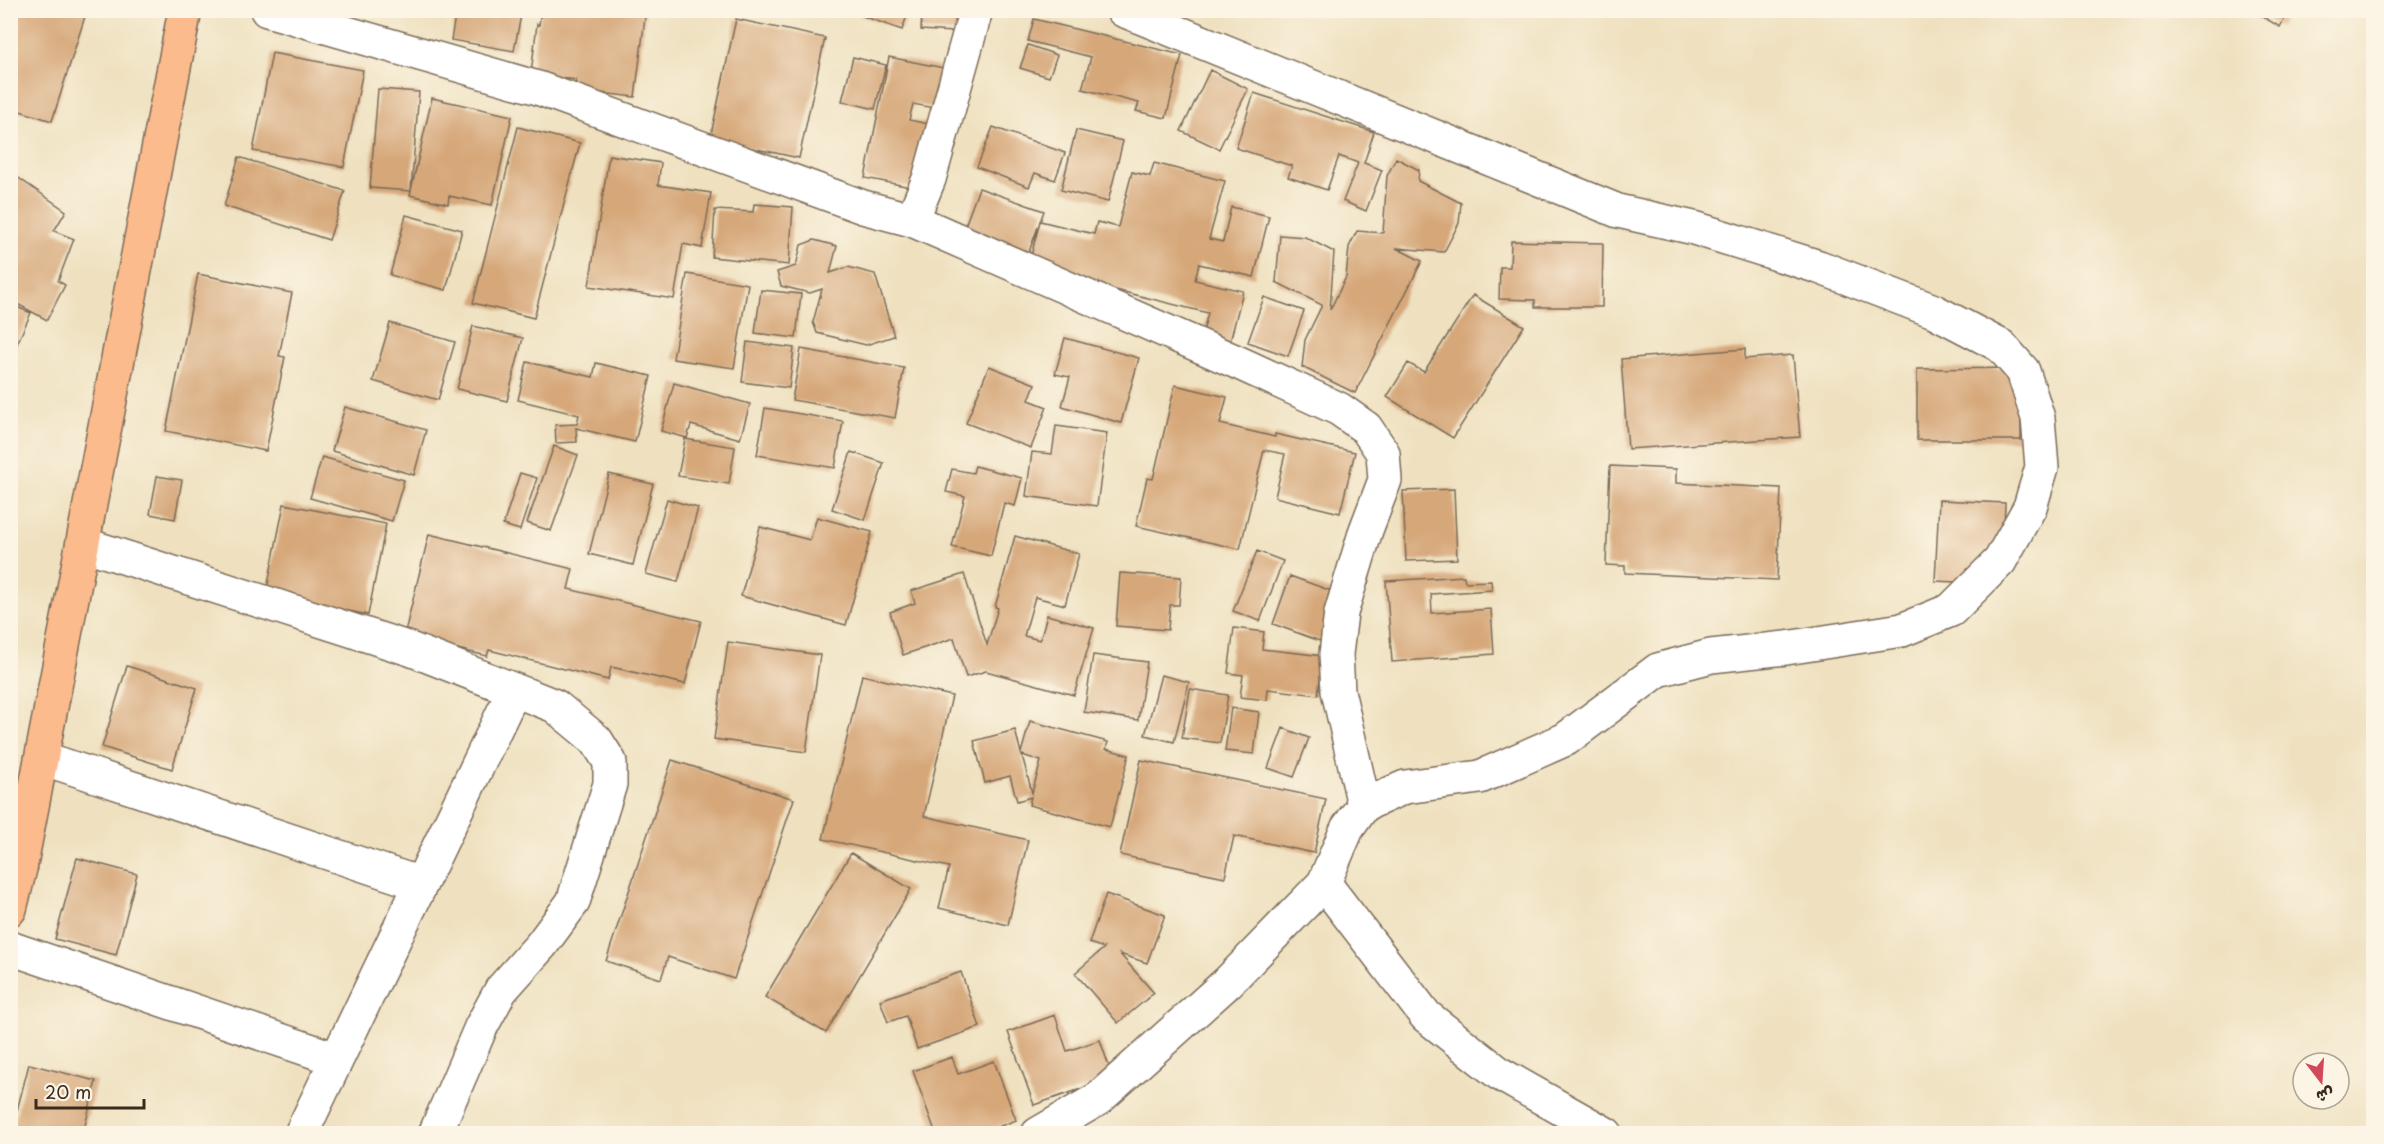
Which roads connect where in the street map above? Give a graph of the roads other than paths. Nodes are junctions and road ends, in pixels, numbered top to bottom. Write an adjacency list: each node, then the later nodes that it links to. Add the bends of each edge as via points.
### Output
1 (185, 10): 6 (main road)
2 (267, 10): 5 (street, via 538,88 863,207)
3 (976, 10): 5 (street, via 929,179)
4 (1123, 10): 9 (street, via 1618,211 1694,228 1819,267 1934,311 2001,346 2023,371 2038,418 2043,467 2030,507 2000,561 1950,610 1902,630 1711,656 1659,670 1566,739 1479,777 1405,787)
5 (912, 220): 9 (street, via 1239,363 1339,409 1366,428 1383,453 1385,480 1341,612 1336,654 1338,691)
6 (83, 544): 7 (street, via 410,649); 8 (main road)
7 (514, 690): 11 (street); 16 (street, via 555,706 596,740 610,762 610,784 573,902 501,990)
8 (42, 758): 11 (street); 12 (main road)
9 (1364, 805): 10 (street, via 1347,829)
10 (1324, 883): 17 (street, via 1228,982 1098,1099); 18 (street, via 1426,1016 1500,1074)
11 (421, 884): 14 (street)
12 (10, 909)
13 (10, 948): 14 (street)
14 (336, 1059): 15 (street)
15 (301, 1134)
16 (435, 1134)
17 (1038, 1134)
18 (1606, 1134)

